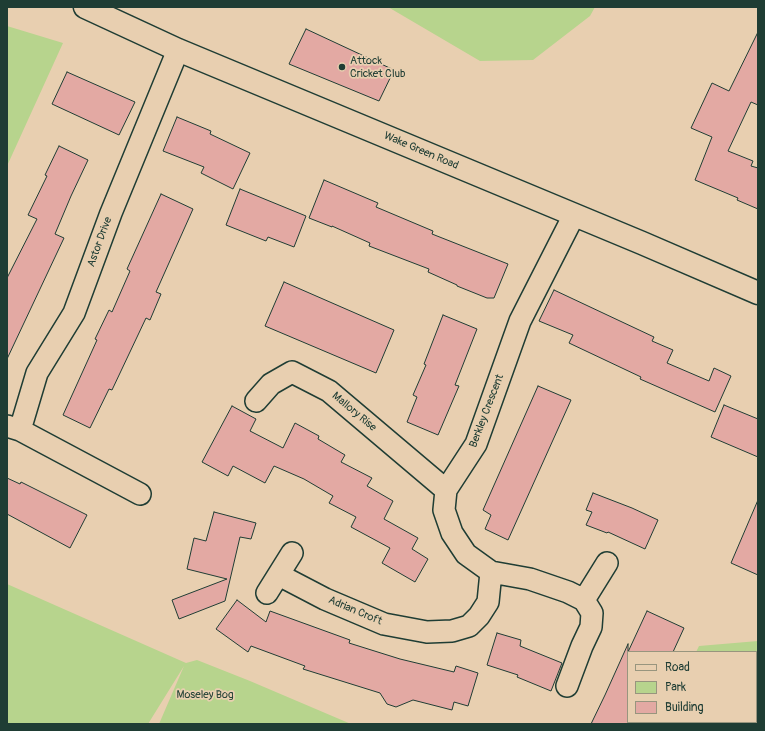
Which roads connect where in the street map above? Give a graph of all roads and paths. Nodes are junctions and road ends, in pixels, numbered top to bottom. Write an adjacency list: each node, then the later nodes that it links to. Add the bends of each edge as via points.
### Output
1 (85, 7): 2 (street, Wake Green Road)
2 (178, 50): 3 (street, Wake Green Road); 6 (street, Astor Drive, via 111,213 74,313 37,373)
3 (574, 215): 4 (street, Wake Green Road); 7 (street, Berkley Crescent, via 520,321 476,444)
4 (758, 293)
5 (256, 401): 7 (street, Mallory Rise, via 271,384 292,372 329,391)
6 (13, 428): 8 (street, Astor Drive)
7 (446, 490): 11 (street, Berkley Crescent, via 444,510 452,533 466,554)
8 (140, 494)
9 (292, 553): 12 (street)
10 (607, 562): 14 (street)
11 (491, 572): 12 (street, Adrian Croft, via 488,602 469,626 452,631 428,632 384,624); 14 (street, Berkley Crescent, via 530,579)
12 (279, 575): 13 (street)
13 (267, 594)
14 (584, 600): 15 (street, via 592,613 592,627)
15 (566, 686)

